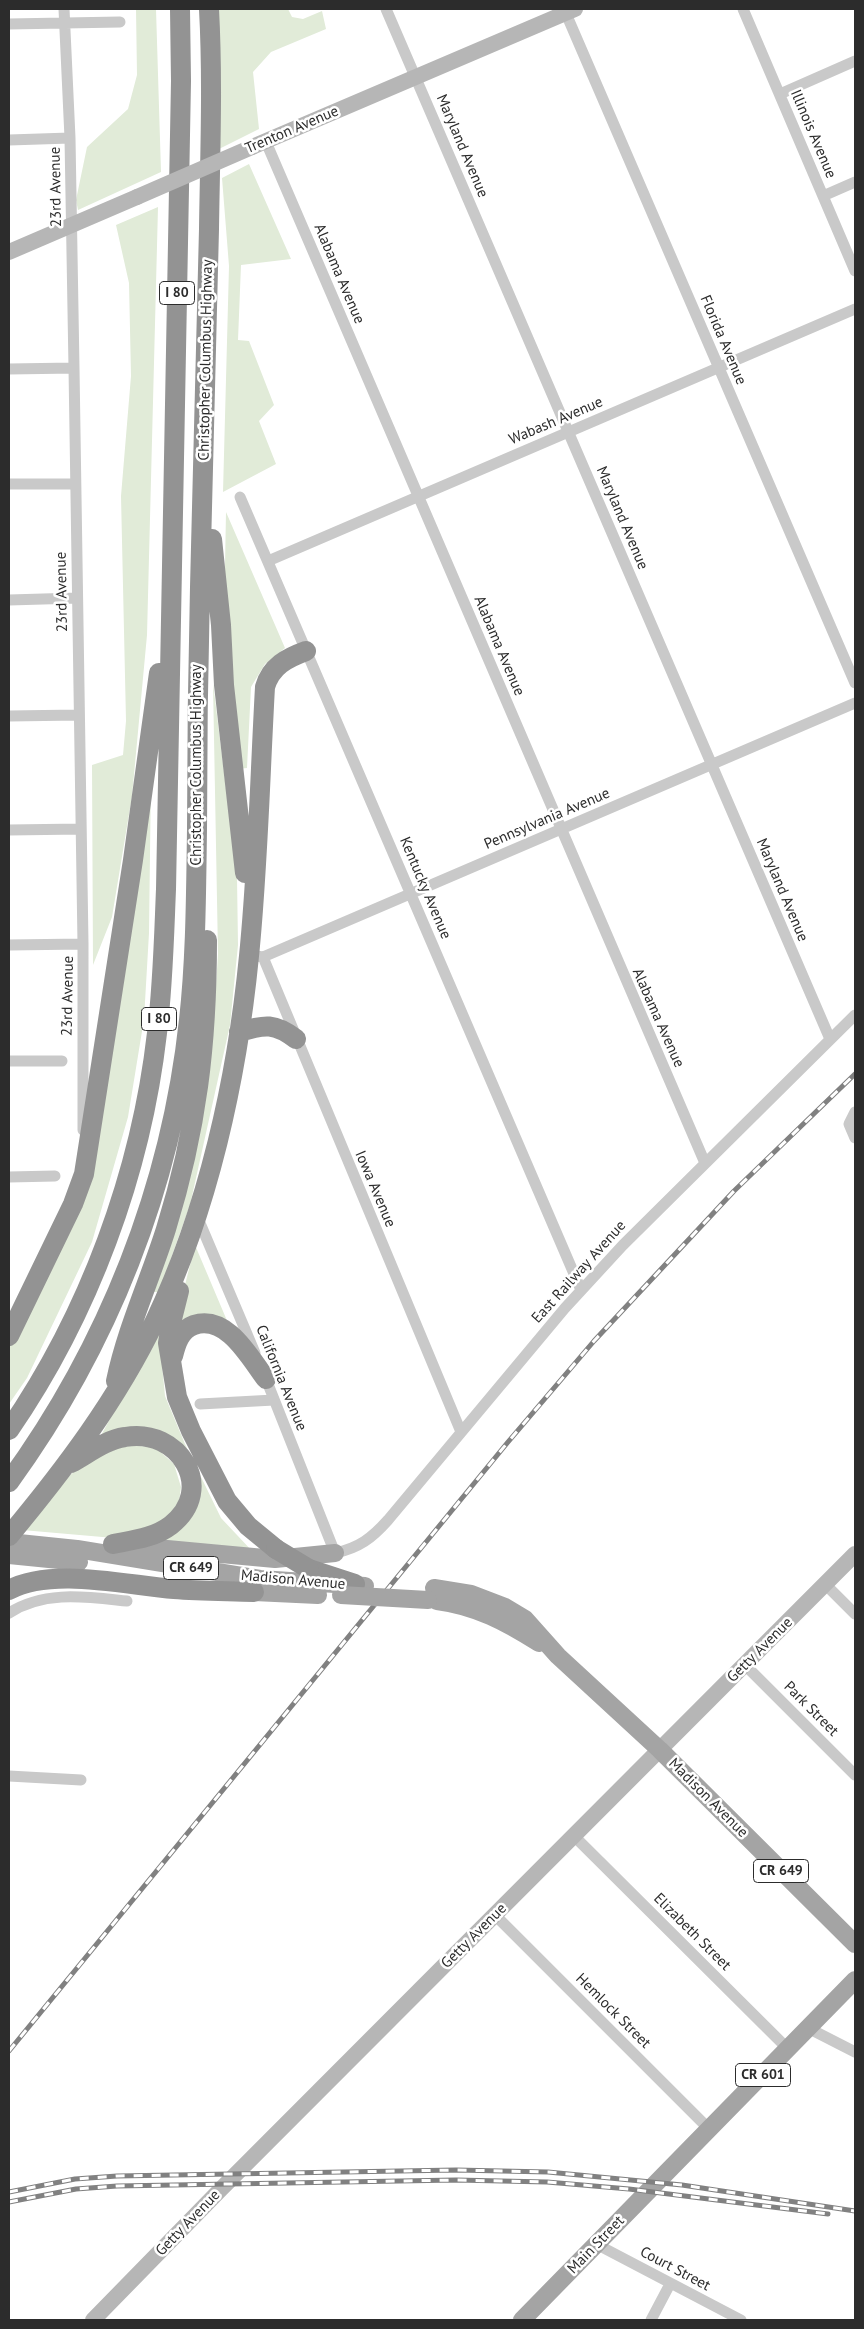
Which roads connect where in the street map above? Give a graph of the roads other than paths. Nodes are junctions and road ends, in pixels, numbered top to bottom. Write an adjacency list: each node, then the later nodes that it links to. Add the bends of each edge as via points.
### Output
1 (64, 9): 9 (street, 23rd Avenue)
2 (180, 9): 32 (highway, Christopher Columbus Highway / I 80)
3 (210, 9): 26 (highway, Christopher Columbus Highway / I 80)
4 (386, 9): 11 (street, Maryland Avenue)
5 (743, 9): 12 (street, Illinois Avenue)
6 (569, 10): 11 (street, Trenton Avenue); 22 (street, Florida Avenue)
7 (120, 22): 9 (street)
8 (9, 24): 9 (street)
9 (64, 24): 13 (street, 23rd Avenue)
10 (855, 61): 12 (street)
11 (416, 77): 15 (street, Trenton Avenue); 25 (street, Maryland Avenue)
12 (780, 94): 17 (street, Illinois Avenue)
13 (70, 138): 14 (street); 18 (street, 23rd Avenue)
14 (9, 140)
15 (259, 144): 18 (street, Trenton Avenue, bridge); 29 (street, Alabama Avenue)
16 (855, 182): 17 (street)
17 (823, 196): 20 (street, Illinois Avenue)
18 (71, 226): 19 (street, Trenton Avenue); 23 (street, 23rd Avenue)
19 (9, 252)
20 (855, 271)
21 (855, 308): 22 (street, Wabash Avenue)
22 (719, 367): 25 (street, Wabash Avenue); 37 (street, Florida Avenue)
23 (74, 368): 24 (street); 28 (street, 23rd Avenue)
24 (9, 369)
25 (569, 432): 29 (street, Wabash Avenue); 41 (street, Maryland Avenue)
26 (204, 460): 35 (highway, Christopher Columbus Highway / I 80); 46 (highway)
27 (9, 484): 28 (street)
28 (75, 484): 33 (street, 23rd Avenue)
29 (419, 496): 31 (street, Wabash Avenue); 44 (street, Alabama Avenue)
30 (240, 497): 31 (street, Kentucky Avenue)
31 (268, 561): 36 (street, Kentucky Avenue)
32 (172, 576): 59 (highway, via 133,860); 73 (highway, Christopher Columbus Highway / I 80, via 163,964 147,1098 125,1184 96,1267 54,1355)
33 (77, 598): 34 (street); 39 (street, 23rd Avenue)
34 (9, 600)
35 (198, 642): 70 (highway, via 208,677 207,994 202,1068 183,1169 166,1230 123,1346); 76 (highway, Christopher Columbus Highway / I 80, via 194,947 189,1019 172,1122 144,1224 105,1320 55,1415)
36 (306, 650): 45 (street, Kentucky Avenue); 46 (highway, via 277,666 265,687)
37 (855, 683)
38 (855, 703): 41 (street, Pennsylvania Avenue)
39 (79, 715): 40 (street); 42 (street, 23rd Avenue)
40 (9, 716)
41 (712, 765): 44 (street, Pennsylvania Avenue); 53 (street, Maryland Avenue)
42 (82, 829): 43 (street); 47 (street, 23rd Avenue)
43 (9, 830)
44 (560, 830): 45 (street, Pennsylvania Avenue); 58 (street, Alabama Avenue)
45 (411, 893): 49 (street, Pennsylvania Avenue); 64 (street, Kentucky Avenue)
46 (251, 932): 49 (highway)
47 (83, 944): 48 (street); 59 (street, 23rd Avenue)
48 (9, 945)
49 (256, 956): 51 (highway); 52 (street, Iowa Avenue)
50 (855, 1015): 53 (street, East Railway Avenue)
51 (239, 1032): 52 (highway, via 265,1026 281,1027); 62 (highway)
52 (296, 1039): 74 (street, Iowa Avenue)
53 (830, 1039): 58 (street, East Railway Avenue)
54 (9, 1061): 55 (street)
55 (62, 1061)
56 (855, 1112): 57 (street, via 849,1124)
57 (855, 1138)
58 (705, 1163): 64 (street, East Railway Avenue)
59 (84, 1174): 65 (highway)
60 (55, 1176): 61 (street)
61 (9, 1177)
62 (197, 1216): 63 (highway); 69 (street, California Avenue)
63 (189, 1240): 68 (highway, via 169,1332); 70 (highway, via 154,1322)
64 (582, 1290): 74 (street, East Railway Avenue)
65 (28, 1297): 66 (highway); 67 (highway)
66 (9, 1324)
67 (9, 1336)
68 (171, 1370): 69 (highway, via 180,1336 190,1327 206,1323 228,1332); 82 (highway, bridge, via 183,1412 227,1501 248,1526 276,1549 309,1569)
69 (266, 1380): 71 (street, California Avenue)
70 (112, 1397): 75 (highway)
71 (274, 1400): 72 (street); 79 (street, California Avenue)
72 (200, 1404)
73 (9, 1430)
74 (461, 1432): 79 (street, East Railway Avenue, via 370,1539)
75 (65, 1467): 77 (highway, via 108,1442 135,1436 167,1443 185,1461 192,1491 188,1506 178,1519 161,1531 138,1540); 78 (highway)
76 (9, 1482)
77 (113, 1544): 78 (main road); 79 (main road, via 275,1559)
78 (11, 1546): 82 (main road, Madison Avenue / CR 649, via 77,1550 260,1579); 84 (main road, Madison Avenue / CR 649)
79 (335, 1553)
80 (855, 1554): 81 (street, Getty Avenue)
81 (825, 1584): 88 (street); 89 (street, Getty Avenue)
82 (354, 1589): 84 (main road, Madison Avenue / CR 649); 85 (main road, Madison Avenue / CR 649); 85 (main road, Madison Avenue / CR 649, bridge)
83 (9, 1590): 84 (highway, via 31,1580 59,1578 174,1589)
84 (254, 1592)
85 (431, 1594): 90 (main road, Madison Avenue / CR 649, via 471,1594 525,1619 558,1656)
86 (127, 1601): 87 (street, via 62,1596 38,1600)
87 (9, 1613)
88 (855, 1614)
89 (745, 1665): 90 (street, Getty Avenue); 91 (street, Park Street)
90 (660, 1750): 94 (street, Getty Avenue); 96 (main road, Madison Avenue / CR 649)
91 (855, 1775)
92 (9, 1776): 93 (street)
93 (81, 1780)
94 (574, 1836): 95 (street, Getty Avenue); 99 (street, Elizabeth Street)
95 (495, 1915): 101 (street, Hemlock Street); 104 (street, Getty Avenue)
96 (855, 1944)
97 (855, 1980): 98 (main road, CR 601)
98 (808, 2028): 99 (main road, CR 601); 100 (street)
99 (788, 2049): 101 (main road, CR 601)
100 (855, 2052)
101 (709, 2129): 102 (main road, Main Street / CR 601)
102 (596, 2244): 103 (street, Court Street); 105 (main road, Main Street / CR 601)
103 (670, 2284): 106 (street); 107 (street, Court Street)
104 (93, 2320)
105 (522, 2320)
106 (651, 2320)
107 (742, 2320)

